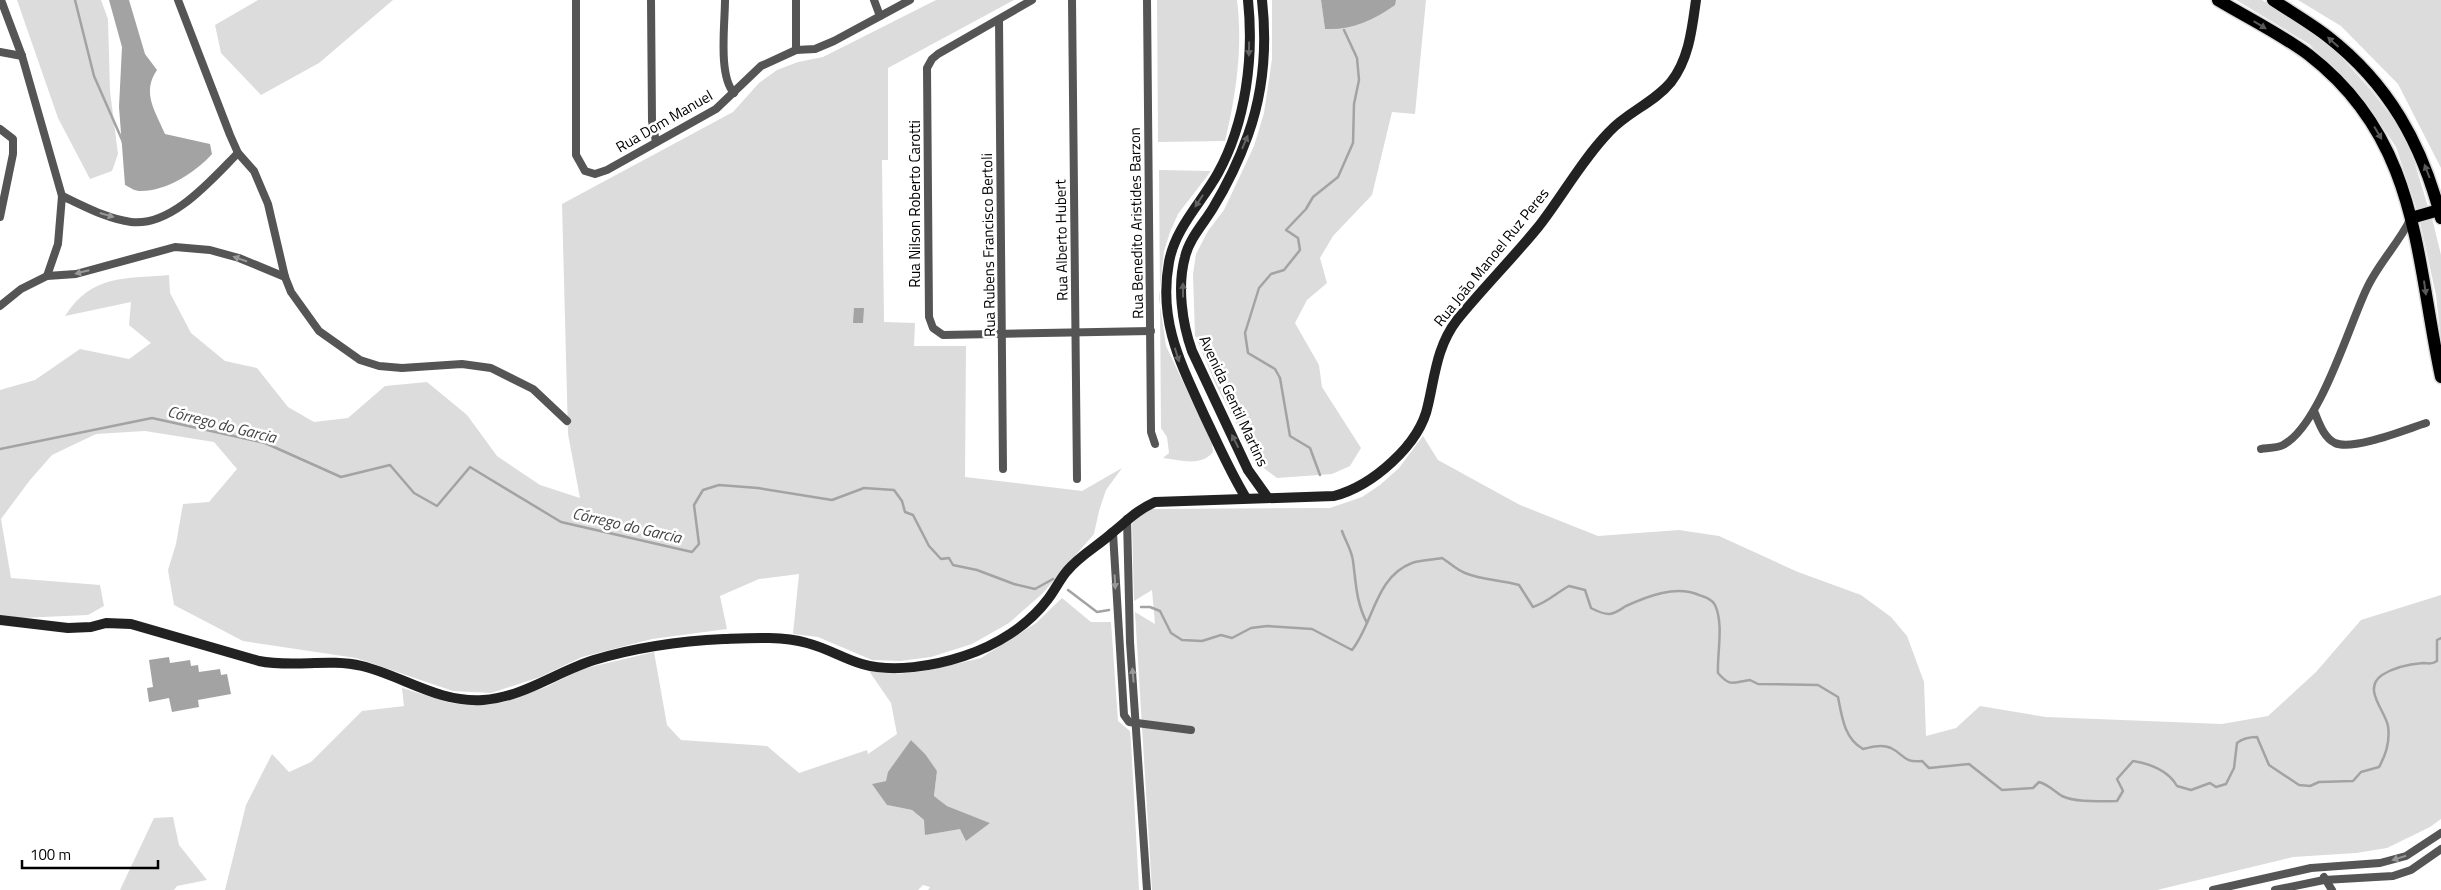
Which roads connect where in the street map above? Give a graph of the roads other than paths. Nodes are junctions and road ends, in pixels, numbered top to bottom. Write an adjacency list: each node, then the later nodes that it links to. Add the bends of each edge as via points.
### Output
1 (1, 0): 21 (street)
2 (178, 0): 25 (street)
3 (576, 0): 24 (street, Rua Dom Manuel, via 576,155 586,171 595,174)
4 (651, 0): 24 (street, via 652,121)
5 (724, 0): 22 (street, via 725,69)
6 (796, 0): 19 (street)
7 (874, 0): 17 (street)
8 (910, 0): 17 (street, Rua Dom Manuel)
9 (1032, 0): 18 (street)
10 (1072, 0): 34 (street, Rua Alberto Hubert)
11 (1147, 0): 33 (street, Rua Benedito Aristides Barzon)
12 (1248, 0): 44 (main road, Avenida Gentil Martins, one-way to 44, via 1249,56 1245,93 1234,135 1218,172 1177,238 1169,261 1167,295 1169,325 1179,362)
13 (1262, 0): 43 (main road, Avenida Gentil Martins, one-way to 13, via 1185,331 1183,272 1188,247 1229,178 1248,135 1258,97 1264,51)
14 (1696, 0): 47 (main road, Rua João Manoel Ruz Peres, via 1687,52 1671,82 1656,98 1610,130 1523,245 1456,322 1443,342 1422,424 1402,450 1386,467 1351,492 1311,498)
15 (2218, 0): 29 (main road, one-way to 29, via 2309,56 2336,80 2378,131 2394,163)
16 (2273, 0): 27 (main road, one-way to 16, via 2417,144 2388,97 2328,37)
17 (880, 16): 19 (street, Rua Dom Manuel, via 815,49)
18 (999, 20): 35 (street, Rua Rubens Francisco Bertoli); 35 (street, Rua Nilson Roberto Carotti, via 938,54 927,68 929,317 934,328 943,335)
19 (796, 50): 22 (street, Rua Dom Manuel, via 761,66)
20 (0, 52): 21 (street)
21 (22, 56): 26 (street)
22 (734, 93): 24 (street, Rua Dom Manuel, via 716,110)
23 (0, 129): 28 (street, via 13,139 13,154)
24 (656, 142)
25 (238, 153): 26 (street, one-way to 25, via 100,214 132,222 159,218 181,208); 31 (street, via 254,172 268,204)
26 (62, 196): 30 (street, via 58,244)
27 (2440, 214): 29 (main road)
28 (0, 218)
29 (2411, 218): 36 (main road, one-way to 36); 37 (street, via 2400,240 2367,286)
30 (47, 276): 31 (street, one-way to 30, via 210,250 175,247 76,274); 32 (street, via 21,289)
31 (285, 277): 38 (street, via 291,292 319,331 360,360 402,368 462,364 491,368 533,389)
32 (0, 306)
33 (1151, 331): 34 (street); 40 (street, Rua Benedito Aristides Barzon, via 1151,432)
34 (1076, 333): 35 (street); 45 (street, Rua Alberto Hubert)
35 (1002, 334): 42 (street, Rua Rubens Francisco Bertoli)
36 (2441, 377)
37 (2314, 411): 39 (street, via 2323,432 2335,443 2350,445); 41 (street, via 2284,444)
38 (568, 421)
39 (2426, 423)
40 (1155, 444)
41 (2261, 449)
42 (1002, 469)
43 (1248, 470): 44 (street); 47 (main road, Avenida Gentil Martins)
44 (1232, 475): 46 (main road, Avenida Gentil Martins)
45 (1077, 479)
46 (1246, 498): 47 (main road, Rua João Manoel Ruz Peres); 48 (main road, Rua João Manoel Ruz Peres, via 1155,502)
47 (1268, 498)
48 (1127, 519): 49 (main road, Rua João Manoel Ruz Peres); 51 (street, one-way to 48)
49 (1113, 533): 50 (main road, Rua João Manoel Ruz Peres, via 1067,570 1047,601 1021,626 964,656 932,664 883,668 861,664 805,642 723,639 630,651 592,661 520,692 482,700 452,698 424,691 354,665 278,665 259,661 131,624 106,623 68,628); 51 (street, one-way to 51, via 1124,715 1129,722)
50 (0, 620)
51 (1136, 724): 52 (street); 57 (street)
52 (1191, 730)
53 (2441, 833): 55 (street, one-way to 55, via 2406,856 2380,863)
54 (2441, 849): 56 (street, via 2411,870 2393,876)
55 (2324, 868): 56 (street); 58 (street, via 2311,868)
56 (2324, 880): 59 (street); 60 (street)
57 (1146, 890)
58 (2212, 890)
59 (2275, 890)
60 (2332, 890)

